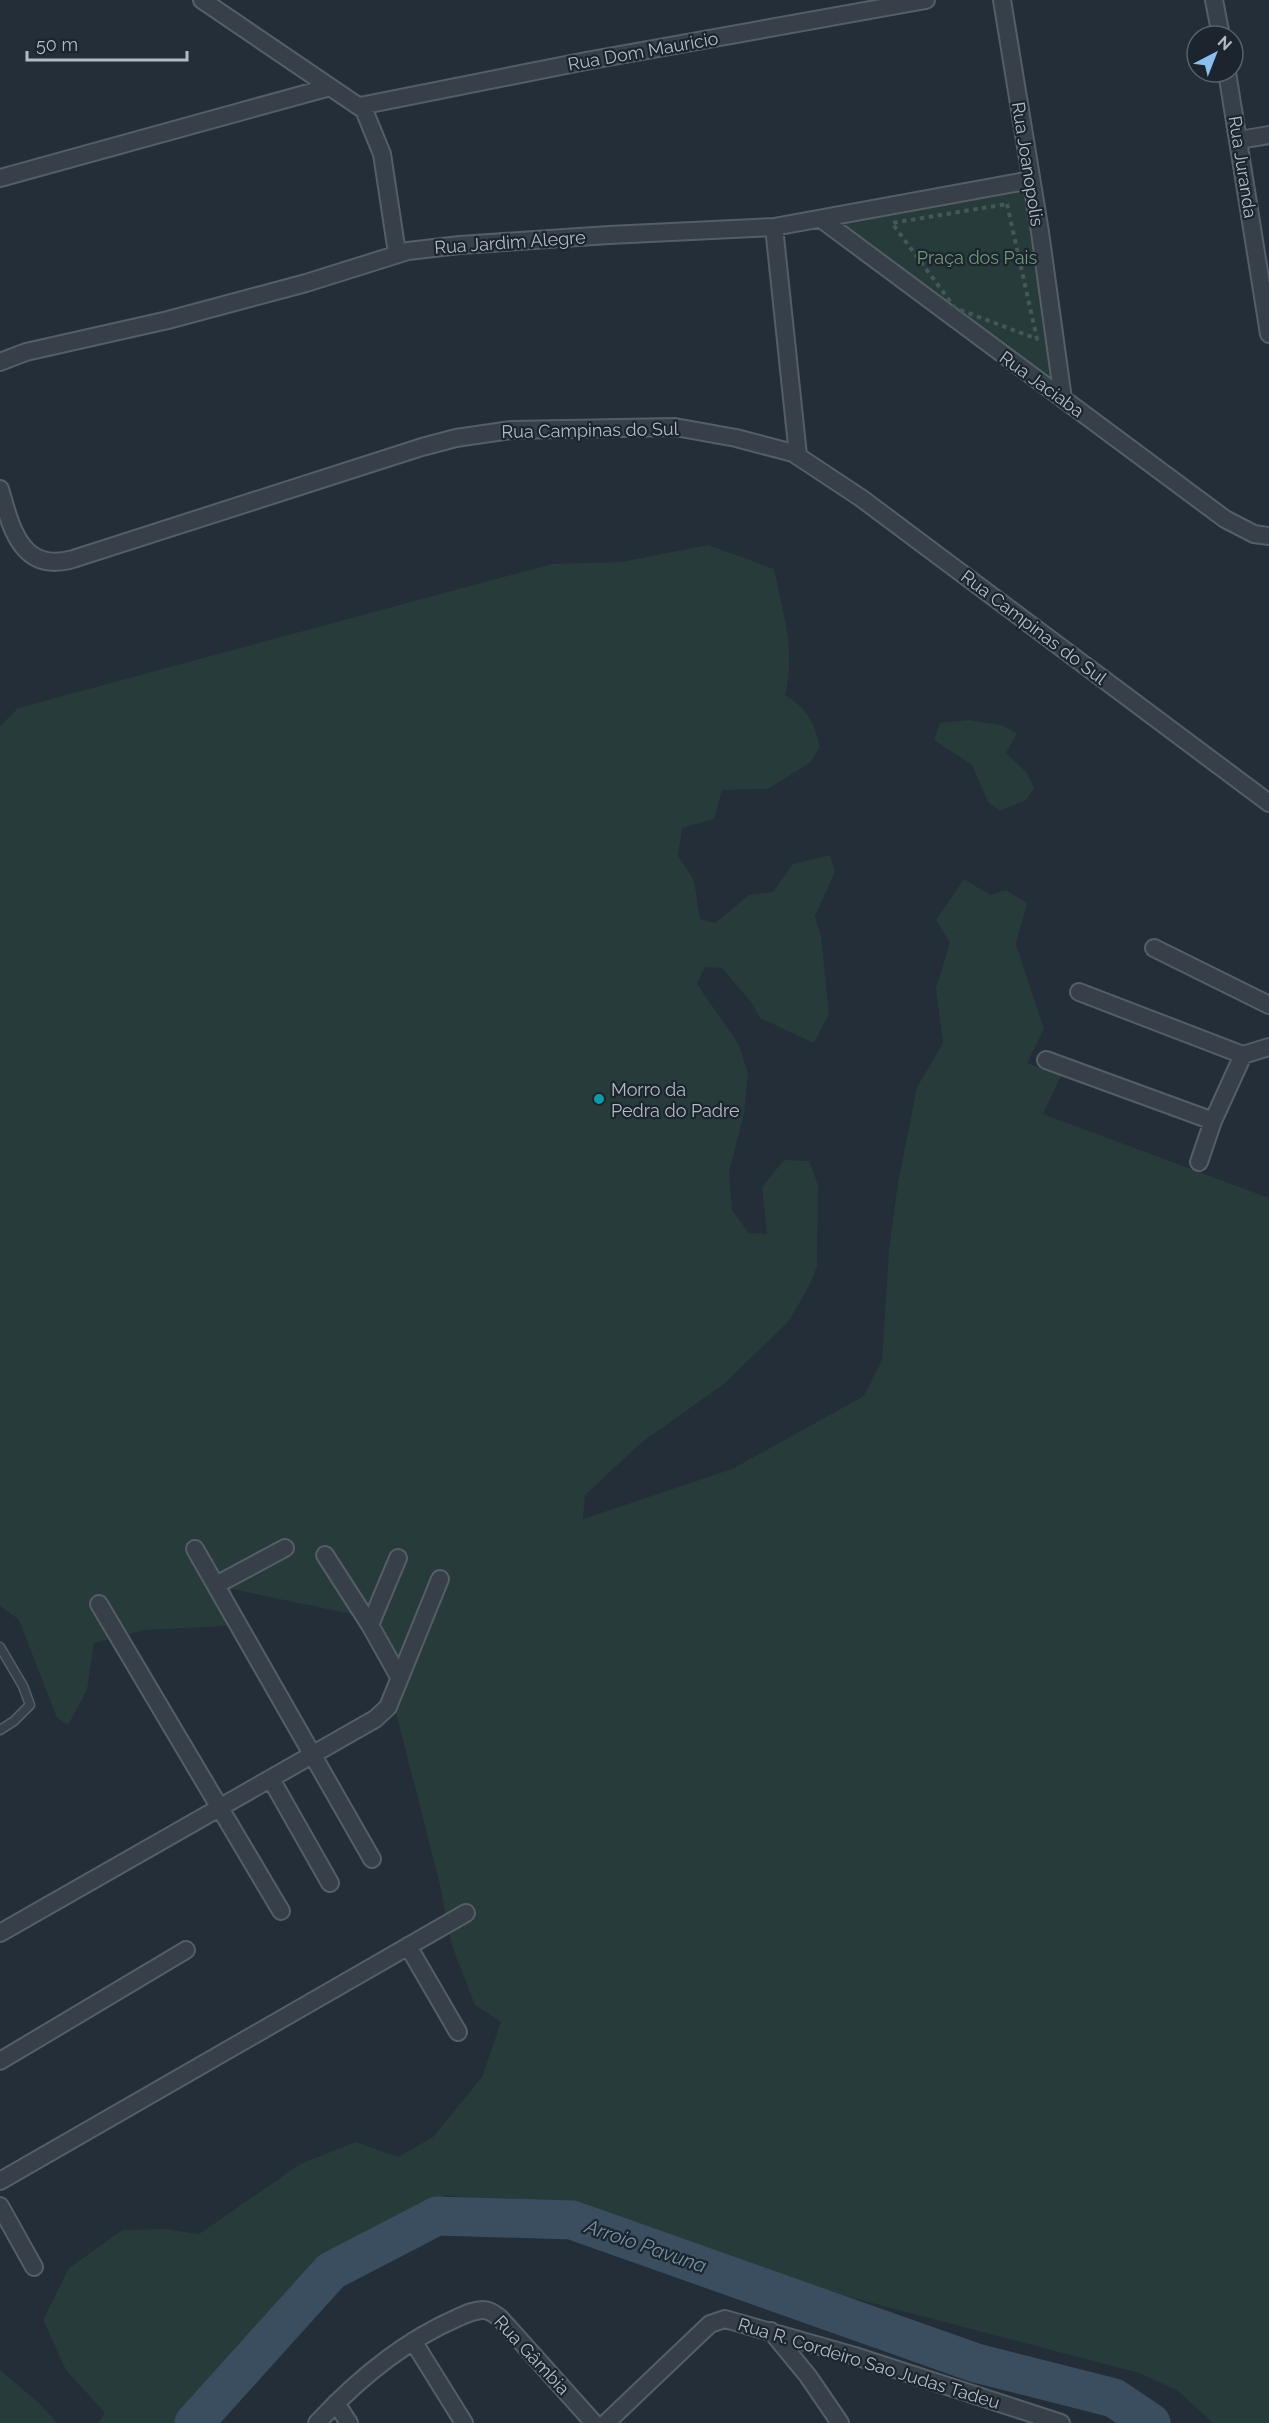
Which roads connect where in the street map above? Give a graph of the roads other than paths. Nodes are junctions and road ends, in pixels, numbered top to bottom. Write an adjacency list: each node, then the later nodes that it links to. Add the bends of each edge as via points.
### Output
1 (202, 0): 7 (street)
2 (926, 0): 8 (street, Rua Dom Mauricio)
3 (1002, 0): 12 (street, Rua Joanopolis)
4 (1214, 0): 5 (street)
5 (1219, 24)
6 (1229, 84): 10 (street, Rua Juranda)
7 (330, 87): 8 (street); 11 (street)
8 (360, 106): 15 (street, via 382,154)
9 (1269, 135): 10 (street)
10 (1239, 140): 16 (street, Rua Juranda)
11 (0, 178)
12 (1030, 180): 13 (street, Rua Jardim Alegre); 18 (street, Rua Joanopolis)
13 (821, 219): 14 (street, Rua Jardim Alegre); 18 (street, Rua Jaciaba)
14 (774, 227): 15 (street, Rua Jardim Alegre, via 609,234); 19 (street)
15 (397, 253): 17 (street, Rua Jardim Alegre, via 306,283 26,352)
16 (1269, 334)
17 (0, 362)
18 (1063, 399): 21 (street, Rua Jaciaba, via 1225,519 1254,534)
19 (798, 455): 20 (street, Rua Campinas do Sul, via 675,427 511,430 422,447 58,562 42,560 23,548); 22 (street, Rua Campinas do Sul)
20 (0, 489)
21 (1269, 536)
22 (1269, 803)
23 (1154, 948): 25 (street)
24 (1079, 992): 27 (street)
25 (1269, 1005)
26 (1269, 1047): 27 (street)
27 (1243, 1055): 29 (street)
28 (1046, 1060): 29 (street)
29 (1213, 1121): 30 (street)
30 (1199, 1162)
31 (285, 1548): 36 (street)
32 (195, 1549): 36 (street)
33 (325, 1555): 38 (street)
34 (398, 1558): 38 (street)
35 (440, 1579): 40 (street)
36 (216, 1585): 42 (street)
37 (99, 1604): 44 (street)
38 (370, 1625): 40 (street)
39 (0, 1647): 41 (lane, via 30,1704)
40 (399, 1677): 42 (street, via 388,1707 375,1719)
41 (0, 1730)
42 (314, 1754): 43 (street); 45 (street)
43 (271, 1779): 44 (street); 46 (street)
44 (220, 1809): 47 (street); 49 (street)
45 (372, 1859)
46 (330, 1883)
47 (280, 1911)
48 (466, 1913): 50 (street)
49 (0, 1933)
50 (408, 1946): 52 (street); 54 (street)
51 (186, 1950): 53 (street)
52 (458, 2032)
53 (0, 2061)
54 (0, 2181)
55 (0, 2206): 56 (street)
56 (34, 2267)
57 (771, 2331): 64 (street, Rua R. Cordeiro Sao Judas Tadeu, via 725,2319 710,2324); 65 (street); 66 (street, Rua R. Cordeiro Sao Judas Tadeu)
58 (413, 2341): 59 (street, Rua Gâmbia); 62 (street); 63 (street, Rua Gâmbia, via 474,2311 491,2311)
59 (336, 2403): 60 (street, Rua Gâmbia); 61 (street)
60 (317, 2423)
61 (349, 2423)
62 (464, 2423)
63 (594, 2423)
64 (606, 2423)
65 (840, 2423)
66 (1061, 2423)

